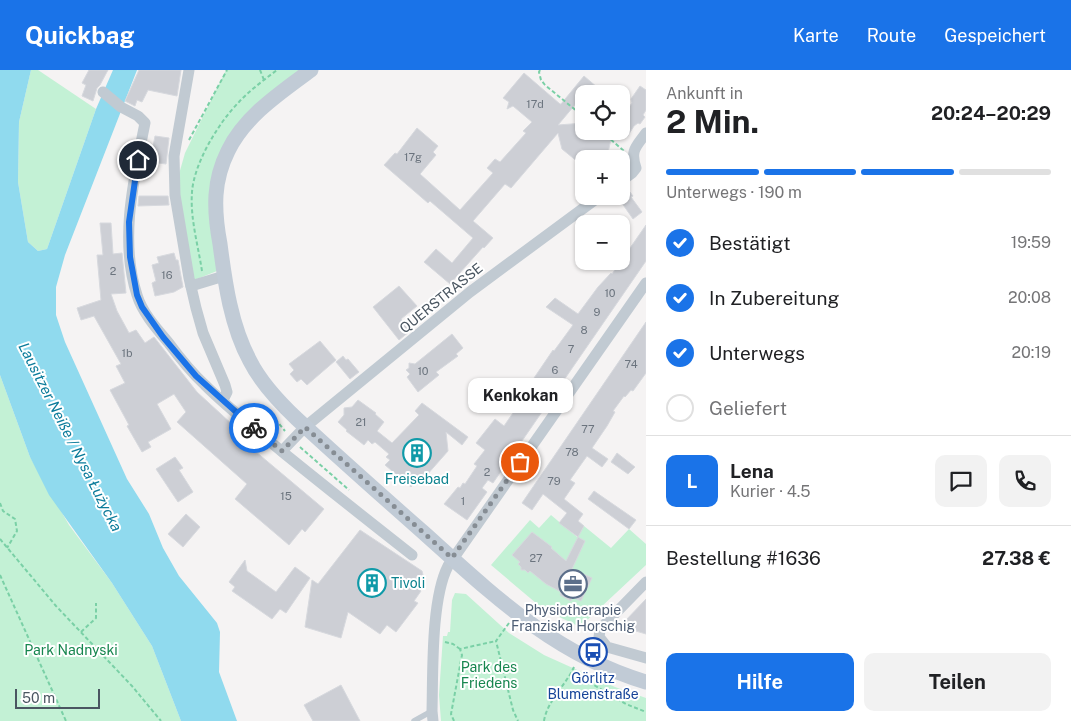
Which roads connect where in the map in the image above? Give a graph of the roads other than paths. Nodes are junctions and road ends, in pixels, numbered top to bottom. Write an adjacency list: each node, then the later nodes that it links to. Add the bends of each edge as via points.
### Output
1 (189, 70): 9 (street, via 177,133 174,172)
2 (311, 70): 7 (main road, via 254,115 225,158 216,202)
3 (104, 92): 10 (street, via 145,123 129,222 130,257 137,295 148,316 178,355)
4 (646, 133): 5 (street, via 633,152 636,168)
5 (630, 174)
6 (588, 205): 11 (street, QUERSTRASSE, via 470,292)
7 (224, 276): 9 (street); 11 (main road, via 238,333 250,361 268,388)
8 (646, 283): 14 (street)
9 (191, 286): 10 (street, via 203,333 227,392)
10 (223, 400): 12 (street)
11 (305, 427): 12 (street, QUERSTRASSE); 14 (main road)
12 (282, 451): 13 (street)
13 (412, 556)
14 (452, 558): 17 (main road, via 543,634 580,656); 18 (street, via 442,584 436,615)
15 (646, 582): 16 (street, via 604,625 599,637 607,646)
16 (646, 658)
17 (646, 682)
18 (432, 716): 19 (lane)
19 (414, 721)

